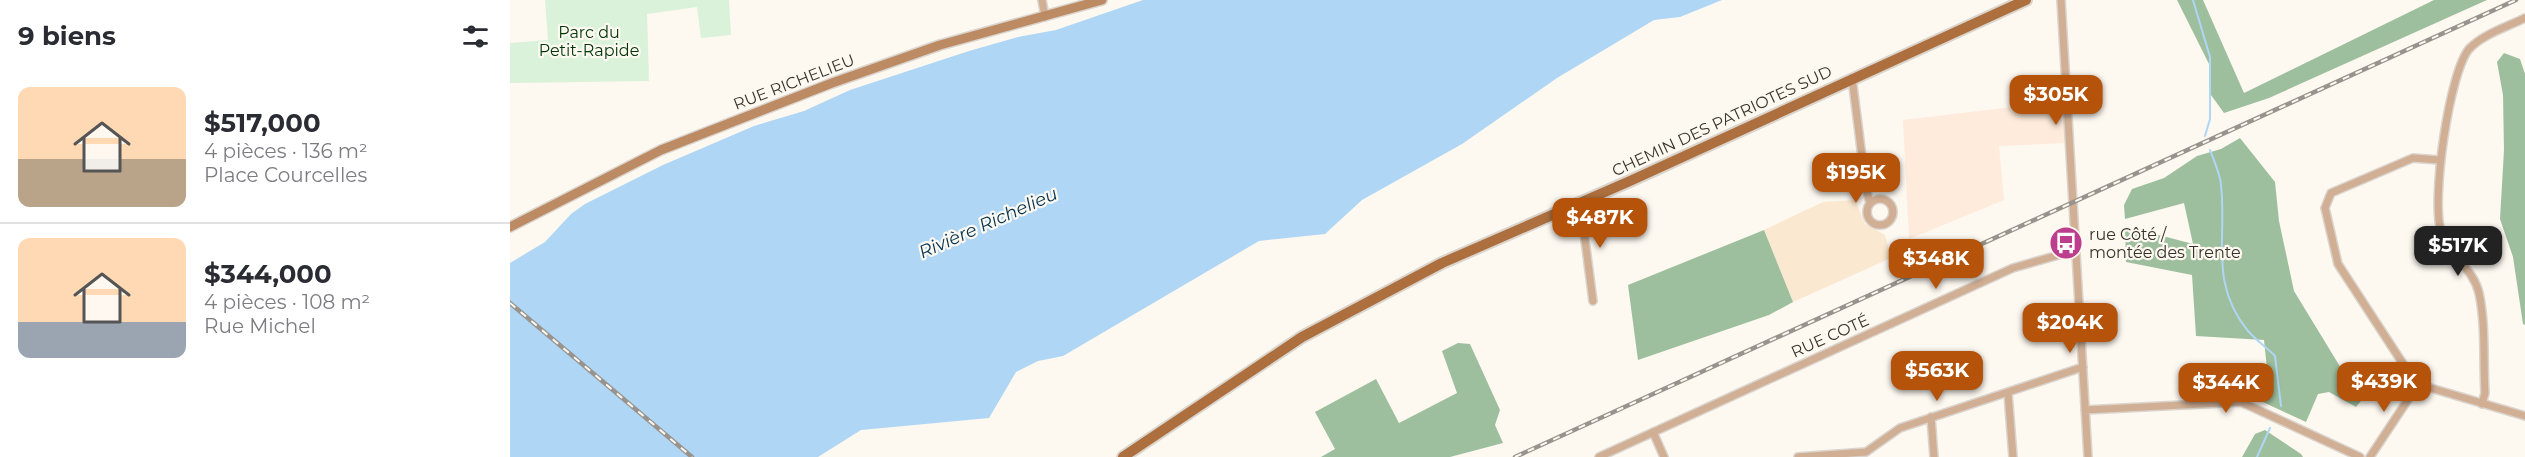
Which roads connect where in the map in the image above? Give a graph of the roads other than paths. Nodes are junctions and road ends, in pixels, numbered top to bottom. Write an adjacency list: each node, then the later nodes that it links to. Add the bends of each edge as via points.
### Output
1 (1042, 0): 5 (street)
2 (1102, 0): 5 (main road, RUE RICHELIEU)
3 (2026, 0): 7 (main road, CHEMIN DES PATRIOTES SUD)
4 (2061, 0): 12 (street)
5 (1045, 17): 11 (main road, RUE RICHELIEU, via 920,52 746,117 636,162)
6 (2525, 18): 8 (street, via 2479,42 2465,55)
7 (1852, 78): 9 (main road, CHEMIN DES PATRIOTES SUD); 10 (street)
8 (2439, 160): 15 (street, via 2413,158 2336,190 2325,205 2340,269); 17 (street, via 2440,229 2472,277 2479,295 2485,393)
9 (1580, 202): 13 (street); 22 (main road, CHEMIN DES PATRIOTES SUD, via 1442,263 1316,329)
10 (1870, 203)
11 (511, 224)
12 (2076, 250): 14 (street); 21 (street, RUE COTÉ, via 2013,268)
13 (1593, 302)
14 (2083, 367): 16 (street); 18 (street)
15 (2419, 383): 17 (street); 30 (street)
16 (2008, 393): 20 (street); 27 (street)
17 (2482, 404): 19 (street)
18 (2085, 410): 28 (street); 29 (street, via 2241,402)
19 (2525, 416)
20 (1931, 417): 25 (street, via 1894,431 1866,452); 26 (street)
21 (1653, 432): 23 (street, RUE COTÉ); 24 (street)
22 (1123, 457)
23 (1599, 457)
24 (1664, 457)
25 (1798, 457)
26 (1934, 457)
27 (2013, 457)
28 (2088, 457)
29 (2360, 457)
30 (2370, 457)

